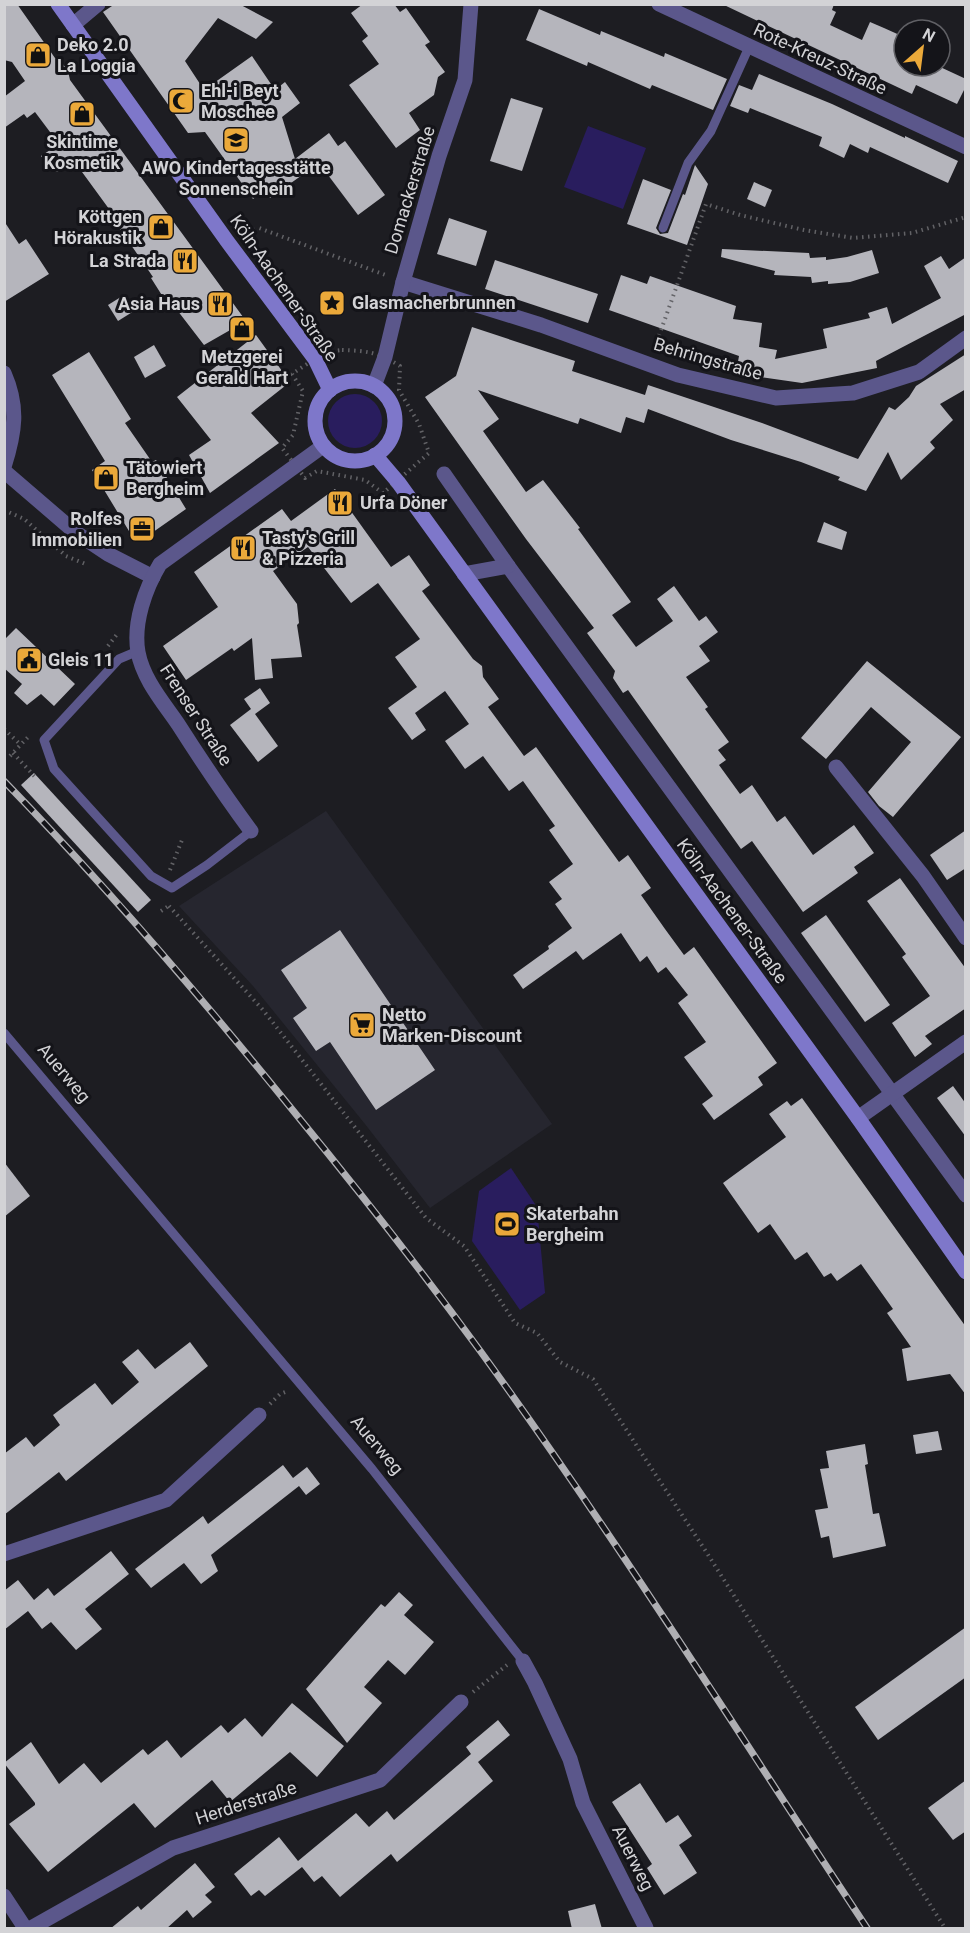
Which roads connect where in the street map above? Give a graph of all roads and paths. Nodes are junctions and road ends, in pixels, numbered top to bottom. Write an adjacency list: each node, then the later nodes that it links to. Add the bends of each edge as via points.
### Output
1 (58, 4): 5 (main road, Köln-Aachener-Straße)
2 (98, 4): 5 (street)
3 (471, 4): 11 (street, Domackerstraße, via 465,80)
4 (659, 4): 6 (street, Rote-Kreuz-Straße)
5 (73, 25): 10 (main road, Köln-Aachener-Straße)
6 (749, 46): 7 (street, Rote-Kreuz-Straße); 9 (lane, via 711,131 688,163)
7 (966, 147)
8 (966, 217): 15 (path, via 912,233 853,238 804,230 706,204)
9 (663, 228)
10 (227, 241): 11 (path, via 259,228); 14 (main road, Köln-Aachener-Straße)
11 (403, 282): 13 (street, Domackerstraße); 15 (street, Behringstraße)
12 (966, 338): 15 (street, Behringstraße, via 919,372 852,393 776,398 678,375)
13 (385, 357): 14 (path, via 342,350 325,352); 17 (street, Domackerstraße); 24 (path, via 400,366 399,390 419,424 429,453)
14 (315, 359): 18 (main road, Köln-Aachener-Straße); 21 (path, via 292,374 303,391 293,435 282,448)
15 (649, 363)
16 (4, 373): 22 (street, via 13,393 15,424)
17 (375, 386): 18 (main road, via 351,381); 20 (main road, via 390,402 394,426 385,447)
18 (330, 390): 19 (main road, via 316,410 317,435)
19 (323, 446): 20 (main road, via 342,459 353,461); 21 (street, Frenser Straße)
20 (375, 455): 24 (main road, Köln-Aachener-Straße)
21 (294, 465): 24 (path, via 305,478 317,471 365,480 383,493); 29 (street, Frenser Straße, via 172,554)
22 (4, 469): 29 (street, via 75,532)
23 (444, 474): 26 (street, Köln-Aachener-Straße)
24 (398, 482): 28 (main road, Köln-Aachener-Straße)
25 (4, 510): 27 (path, via 24,519 66,556)
26 (508, 567): 28 (street); 39 (street, Köln-Aachener-Straße)
27 (98, 569)
28 (464, 574): 40 (main road, Köln-Aachener-Straße)
29 (153, 577): 30 (street, Frenser Straße, via 140,617)
30 (138, 651): 34 (street, Frenser Straße, via 144,673); 34 (lane, via 119,659 44,740 54,769 151,876 172,888)
31 (4, 729): 33 (path, via 21,745 12,754)
32 (836, 767): 36 (street, via 923,876)
33 (37, 779)
34 (250, 831)
35 (161, 911): 52 (path, via 169,906 263,1010 426,1218 464,1246 515,1323 537,1333 560,1362 593,1379)
36 (966, 938)
37 (4, 1033): 43 (lane, Auerweg)
38 (966, 1042): 39 (street)
39 (892, 1093): 40 (street); 41 (street, Köln-Aachener-Straße)
40 (858, 1118): 42 (main road, Köln-Aachener-Straße)
41 (966, 1195)
42 (966, 1272)
43 (300, 1385): 44 (path, via 280,1394); 46 (lane, Auerweg, via 372,1469)
44 (259, 1415): 45 (street, via 166,1500)
45 (4, 1554)
46 (520, 1658): 47 (path); 51 (street, Auerweg, via 570,1759 583,1803)
47 (461, 1702): 50 (street, Herderstraße, via 380,1780 173,1848)
48 (7, 1904): 49 (street)
49 (25, 1929)
50 (31, 1929)
51 (646, 1929)
52 (945, 1929)

